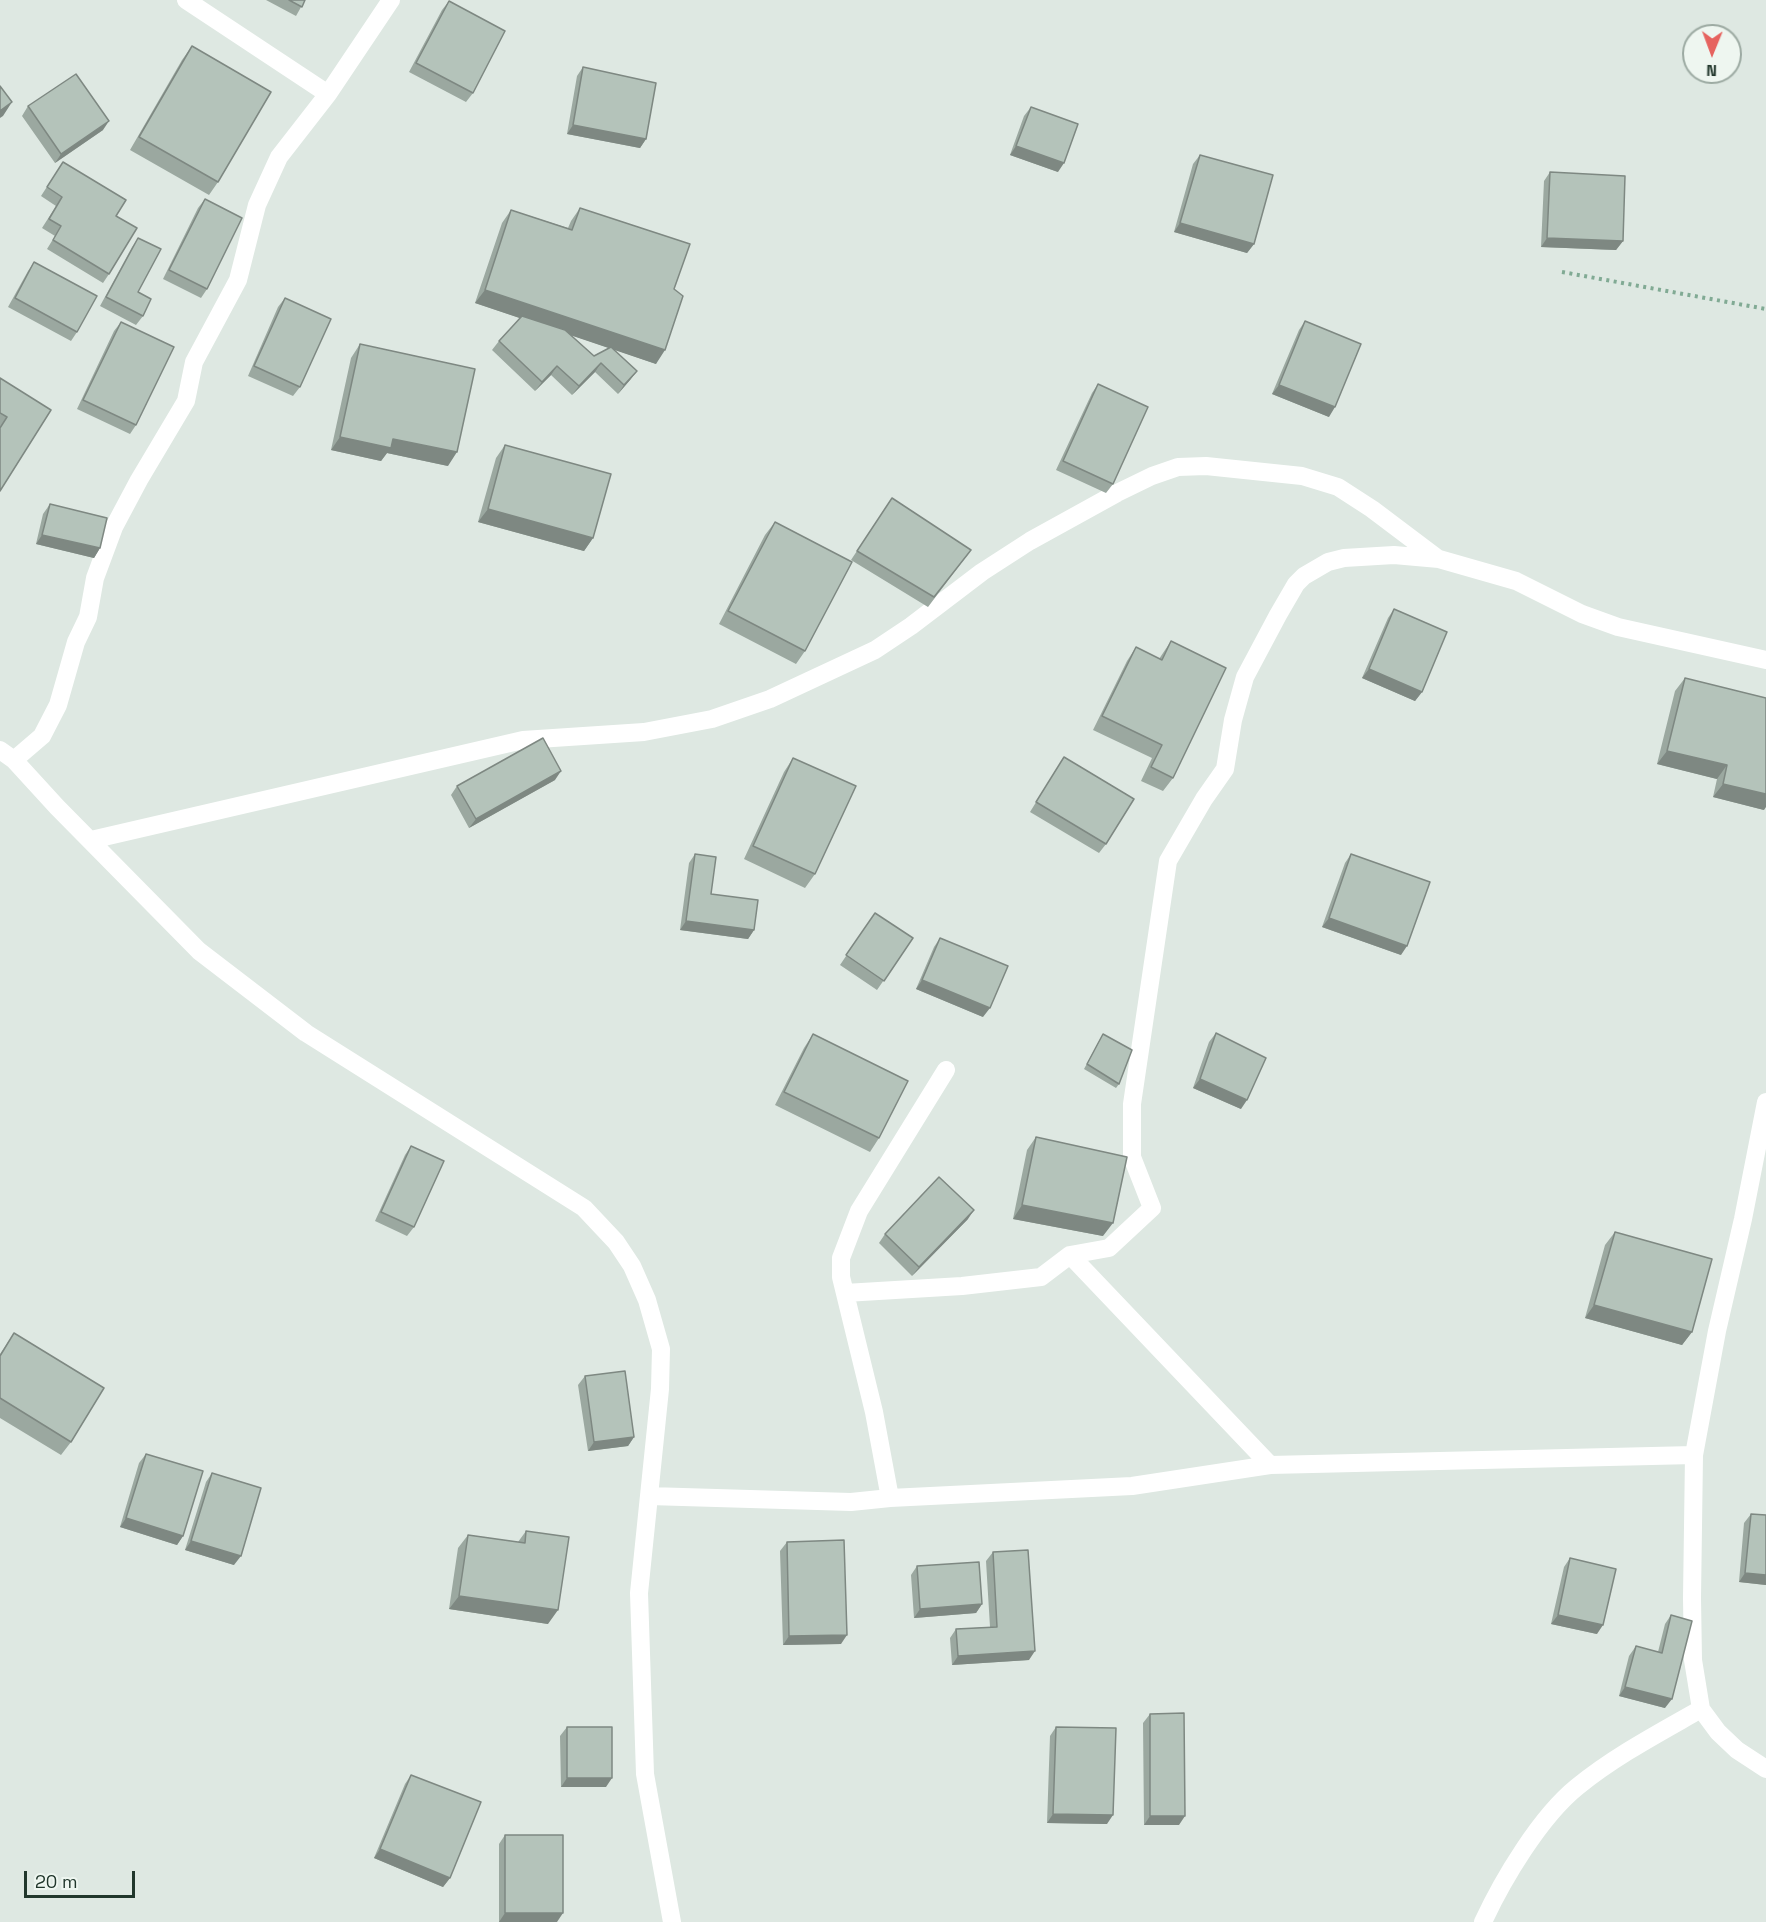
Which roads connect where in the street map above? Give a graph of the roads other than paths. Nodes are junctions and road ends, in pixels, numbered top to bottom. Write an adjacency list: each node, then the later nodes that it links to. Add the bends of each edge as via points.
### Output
1 (186, 0): 3 (street)
2 (391, 0): 3 (street)
3 (328, 94): 6 (street, via 279,157 257,205 238,280 194,362 186,401 114,527 58,705 42,736)
4 (1439, 560): 5 (street, via 1516,580 1582,614 1618,627); 7 (street, via 1338,487 1302,476 1206,466 1178,468 1117,493 1030,541 875,650 771,699 712,718 644,732 523,741); 10 (street, via 1368,555 1328,562 1304,576 1245,677 1225,769 1168,861 1132,1104 1132,1157 1152,1208 1109,1248)
5 (1766, 660)
6 (7, 755): 7 (street)
7 (91, 840): 14 (street, via 199,951 297,1027 584,1208 616,1242 647,1300 661,1349)
8 (946, 1070): 11 (street, via 859,1211 841,1258)
9 (1766, 1102): 12 (street)
10 (1070, 1255): 11 (street, via 1041,1277); 13 (street)
11 (845, 1293): 15 (street)
12 (1694, 1455): 13 (street); 16 (street, via 1693,1660)
13 (1270, 1465): 15 (street, via 1132,1486)
14 (649, 1496): 15 (street, via 851,1502); 18 (street, via 639,1593 645,1774)
15 (890, 1498)
16 (1701, 1709): 17 (street, via 1737,1750); 19 (street, via 1629,1750 1575,1788 1517,1860)
17 (1766, 1769)
18 (672, 1922)
19 (1483, 1922)

